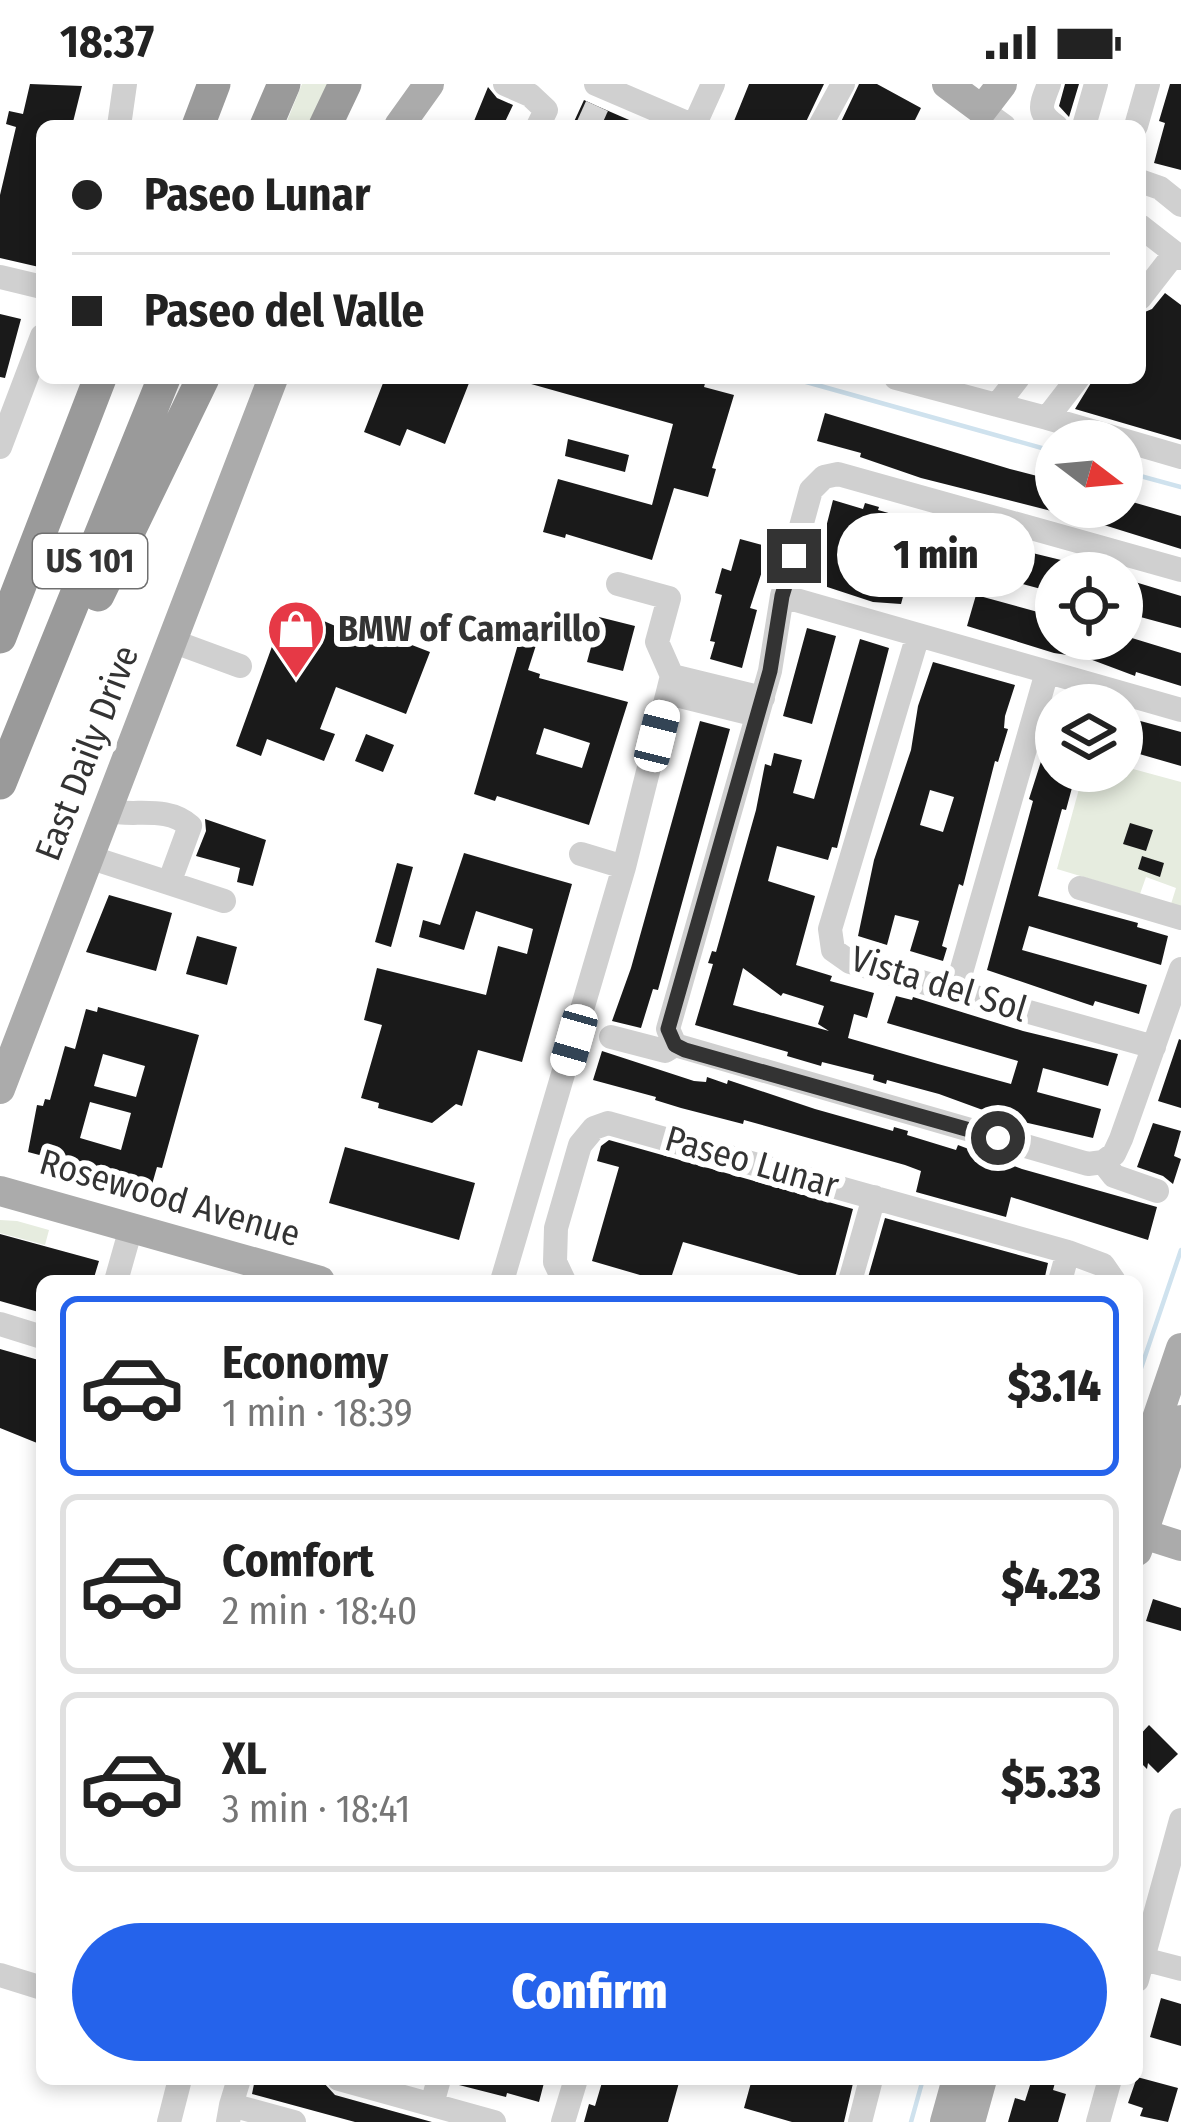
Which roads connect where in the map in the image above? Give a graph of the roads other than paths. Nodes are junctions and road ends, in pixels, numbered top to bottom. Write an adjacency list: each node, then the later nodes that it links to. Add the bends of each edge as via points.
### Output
1 (125, 84): 16 (street)
2 (284, 84): 18 (highway)
3 (345, 84): 19 (highway)
4 (429, 84): 20 (main road)
5 (505, 84): 21 (street, via 546,110)
6 (713, 84): 23 (street)
7 (843, 84): 24 (street)
8 (947, 84): 15 (main road)
9 (1002, 84): 15 (main road)
10 (1048, 84): 25 (street, via 1040,108)
11 (1096, 84): 26 (street)
12 (1148, 84): 27 (street)
13 (213, 86): 17 (highway)
14 (600, 93): 22 (street)
15 (993, 118)
16 (120, 120)
17 (200, 120)
18 (269, 120)
19 (328, 120)
20 (403, 120)
21 (541, 120)
22 (677, 120)
23 (697, 120)
24 (823, 120)
25 (1048, 120)
26 (1086, 120)
27 (1138, 120)
28 (1146, 183): 29 (street)
29 (1181, 205)
30 (1146, 231): 31 (street)
31 (1178, 255): 34 (street)
32 (0, 277): 33 (street)
33 (36, 286)
34 (1146, 291)
35 (36, 352): 45 (street)
36 (98, 384): 51 (highway, US 101)
37 (162, 384): 58 (highway, US 101)
38 (200, 384): 58 (highway, via 87,618)
39 (271, 384): 52 (main road, East Daily Drive)
40 (918, 384): 43 (street)
41 (1013, 384): 43 (street)
42 (1073, 384): 44 (street)
43 (997, 405): 44 (street)
44 (1047, 418): 46 (street)
45 (0, 447)
46 (1181, 458)
47 (1181, 571): 49 (street, via 838,474 817,482)
48 (618, 584): 55 (street, via 669,598 657,642)
49 (782, 596): 50 (street); 56 (street)
50 (918, 635): 54 (street); 69 (street, Vista del Sol, via 830,942 850,962)
51 (0, 637)
52 (172, 641): 53 (street); 60 (main road, East Daily Drive)
53 (240, 666)
54 (1047, 672): 57 (street); 69 (street)
55 (670, 685): 56 (street); 63 (street)
56 (760, 706): 71 (street, via 668,1029)
57 (1181, 710)
58 (15, 743): 59 (highway, US 101)
59 (0, 783)
60 (107, 811): 62 (main road, East Daily Drive); 64 (street, via 170,813 190,826)
61 (580, 854): 63 (street)
62 (89, 857): 64 (street); 73 (main road, East Daily Drive)
63 (624, 867): 82 (street)
64 (169, 883): 66 (street)
65 (1080, 888): 67 (street)
66 (224, 901)
67 (1181, 918)
68 (1181, 969): 72 (street)
69 (956, 990): 72 (street, Vista del Sol)
70 (611, 1037): 71 (street, via 665,1051)
71 (675, 1045): 74 (street)
72 (1154, 1047): 74 (street, via 1121,1139)
73 (0, 1089)
74 (1103, 1162): 76 (street, via 1114,1176)
75 (0, 1191): 78 (main road, Rosewood Avenue)
76 (1157, 1191)
77 (874, 1197): 79 (street, Paseo Lunar); 83 (street, Paseo Lunar, via 608,1123 580,1145 553,1247); 84 (street)
78 (130, 1228): 80 (street); 81 (main road, Rosewood Avenue)
79 (1068, 1252): 85 (street); 86 (street, Paseo Lunar)
80 (118, 1275)
81 (298, 1275)
82 (504, 1275)
83 (562, 1275)
84 (852, 1275)
85 (1062, 1275)
86 (1112, 1275)
87 (0, 1324): 88 (street)
88 (36, 1334)
89 (1181, 1348): 91 (main road)
90 (1181, 1420): 92 (main road)
91 (1143, 1459)
92 (1143, 1524)
93 (1143, 1539): 94 (main road)
94 (1181, 1546)
95 (1181, 1820): 96 (street)
96 (1143, 1959)
97 (1181, 1969): 98 (street)
98 (1143, 1970)
99 (0, 1975): 100 (street)
100 (36, 1986)
101 (178, 2085): 111 (street)
102 (361, 2085): 109 (street)
103 (437, 2085): 109 (street)
104 (574, 2085): 114 (street)
105 (870, 2085): 115 (street)
106 (955, 2085): 116 (main road)
107 (980, 2085): 117 (main road)
108 (1108, 2085): 118 (street)
109 (432, 2104): 113 (street)
110 (229, 2113): 112 (street)
111 (169, 2122)
112 (294, 2122)
113 (494, 2122)
114 (563, 2122)
115 (860, 2122)
116 (945, 2122)
117 (970, 2122)
118 (1098, 2122)

